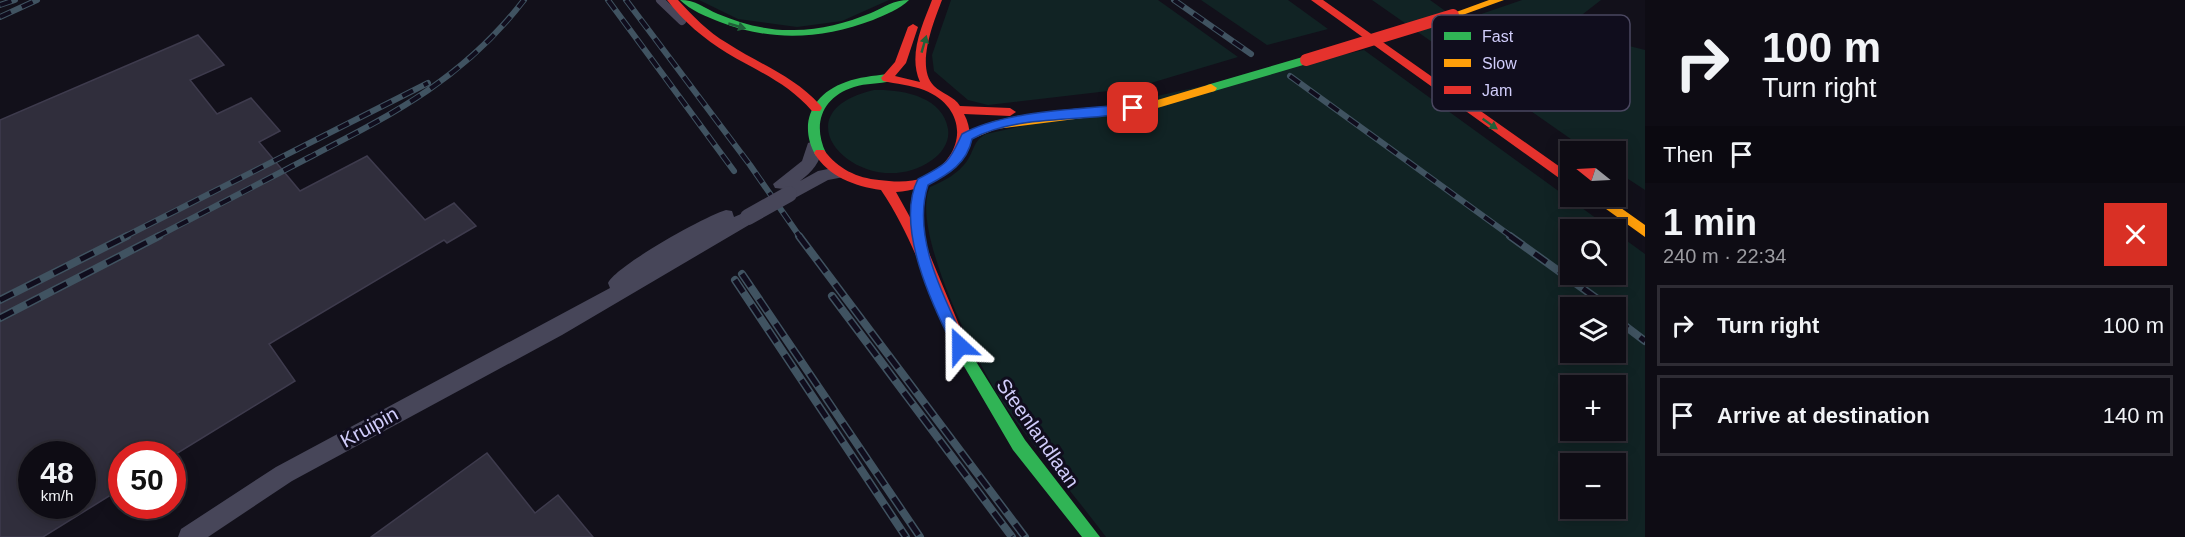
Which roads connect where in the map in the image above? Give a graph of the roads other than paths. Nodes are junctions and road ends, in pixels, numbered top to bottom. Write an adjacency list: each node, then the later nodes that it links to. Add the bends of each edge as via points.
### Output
1 (660, 0): 18 (lane, via 716,50)
2 (672, 0): 18 (main road, via 698,28)
3 (685, 0): 4 (main road, one-way to 4, via 733,25 797,34 867,21)
4 (904, 0)
5 (922, 0): 19 (main road, via 904,55)
6 (937, 0): 21 (main road, one-way to 6, via 920,74 919,62)
7 (1308, 0): 16 (main road)
8 (1316, 0): 16 (main road)
9 (1467, 0): 11 (main road)
10 (1499, 0): 11 (main road)
11 (1447, 12): 12 (main road, bridge)
12 (1437, 15)
13 (1432, 17): 17 (main road, bridge)
14 (1380, 23): 15 (main road)
15 (1409, 43)
16 (1392, 52): 20 (main road, one-way to 20)
17 (1301, 56): 24 (main road, via 1145,96 1003,112); 26 (main road, via 1154,105 994,125)
18 (750, 61): 22 (main road, via 806,84); 23 (main road, via 801,91)
19 (887, 78): 21 (main road); 22 (main road)
20 (1432, 81)
21 (928, 87): 24 (main road)
22 (838, 89): 23 (main road)
23 (816, 108): 27 (main road, via 810,131)
24 (958, 110): 26 (main road)
25 (1474, 111): 29 (main road, one-way to 29)
26 (966, 137): 30 (main road, via 964,148 949,168)
27 (814, 147): 28 (main road); 32 (street, via 808,167)
28 (838, 172): 31 (main road, via 852,180); 32 (street)
29 (1560, 173)
30 (923, 182): 31 (main road); 35 (main road, Steenlandlaan, via 917,203)
31 (886, 187): 35 (main road, Steenlandlaan, via 900,204)
32 (785, 189): 36 (street, Kruipin, bridge, via 555,329 284,474)
33 (1610, 207): 34 (main road)
34 (1645, 232)
35 (921, 246): 37 (main road, Steenlandlaan, via 937,296 993,406 1049,487)
36 (189, 537)
37 (1092, 537)

